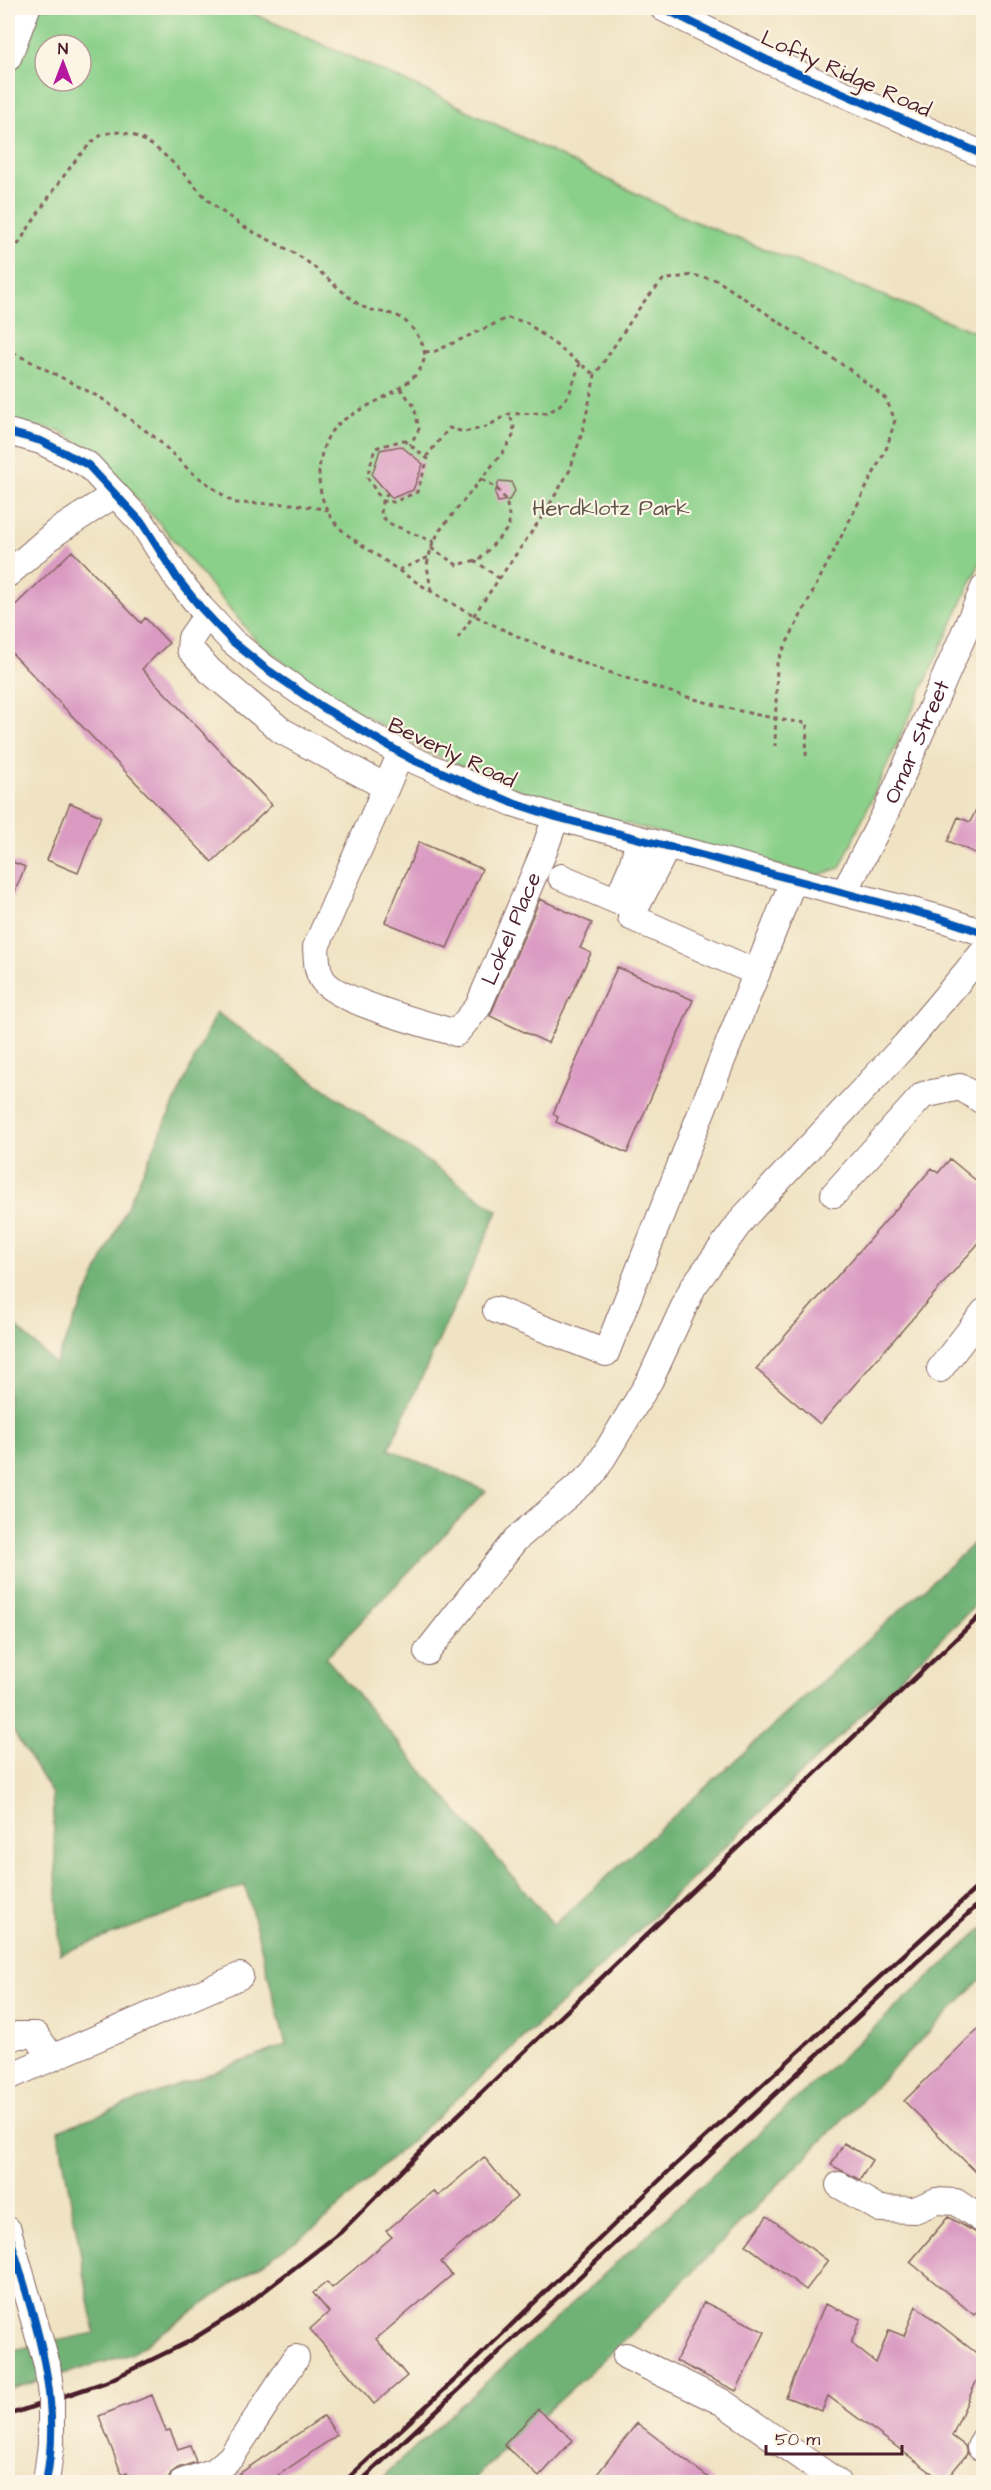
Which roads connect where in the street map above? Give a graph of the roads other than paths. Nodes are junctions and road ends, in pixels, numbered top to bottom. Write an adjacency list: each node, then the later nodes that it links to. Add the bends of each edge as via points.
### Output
1 (27, 8): 3 (street)
2 (663, 8): 4 (street, Lofty Ridge Road, via 769,61)
3 (10, 46)
4 (984, 155)
5 (8, 432): 6 (street, Beverly Road, via 69,453 88,465)
6 (115, 494): 7 (street, via 55,533); 9 (street, Beverly Road, via 143,524 177,578)
7 (8, 574)
8 (984, 588): 17 (street, Omar Street, via 885,814)
9 (207, 615): 10 (street, Beverly Road, via 265,668); 11 (street, via 191,638 190,649 210,672 282,731)
10 (401, 753): 11 (street); 12 (street, Beverly Road)
11 (386, 787): 12 (street, Lokel Place, via 316,947 317,968 323,981 336,992 456,1033 478,1007)
12 (556, 817): 13 (street, Beverly Road)
13 (639, 839): 14 (street, Beverly Road); 15 (street, via 617,902)
14 (667, 847): 16 (street, Beverly Road); 20 (street, via 631,917)
15 (561, 877)
16 (793, 881): 17 (street, Beverly Road); 20 (street)
17 (844, 893): 18 (street, Beverly Road)
18 (984, 933)
19 (984, 951): 26 (street, via 905,1045 744,1217 693,1287 650,1380 593,1474 515,1540)
20 (757, 973): 23 (street, via 606,1353)
21 (984, 1102): 22 (street, via 960,1087 923,1095)
22 (834, 1194)
23 (496, 1310)
24 (984, 1312): 25 (street)
25 (940, 1369)
26 (427, 1652)
27 (240, 1976): 29 (street)
28 (8, 2040): 29 (street, via 17,2035 36,2036)
29 (52, 2058): 30 (street)
30 (8, 2077)
31 (839, 2185): 32 (street, via 880,2209 915,2210 936,2201 956,2202)
32 (984, 2221)
33 (8, 2230): 38 (street, bridge, via 47,2365 51,2445)
34 (626, 2356): 40 (street, via 722,2402)
35 (296, 2358): 39 (street, via 231,2457 216,2470)
36 (984, 2439): 37 (street, via 980,2447)
37 (984, 2449)
38 (46, 2482)
39 (183, 2482)
40 (837, 2482)

